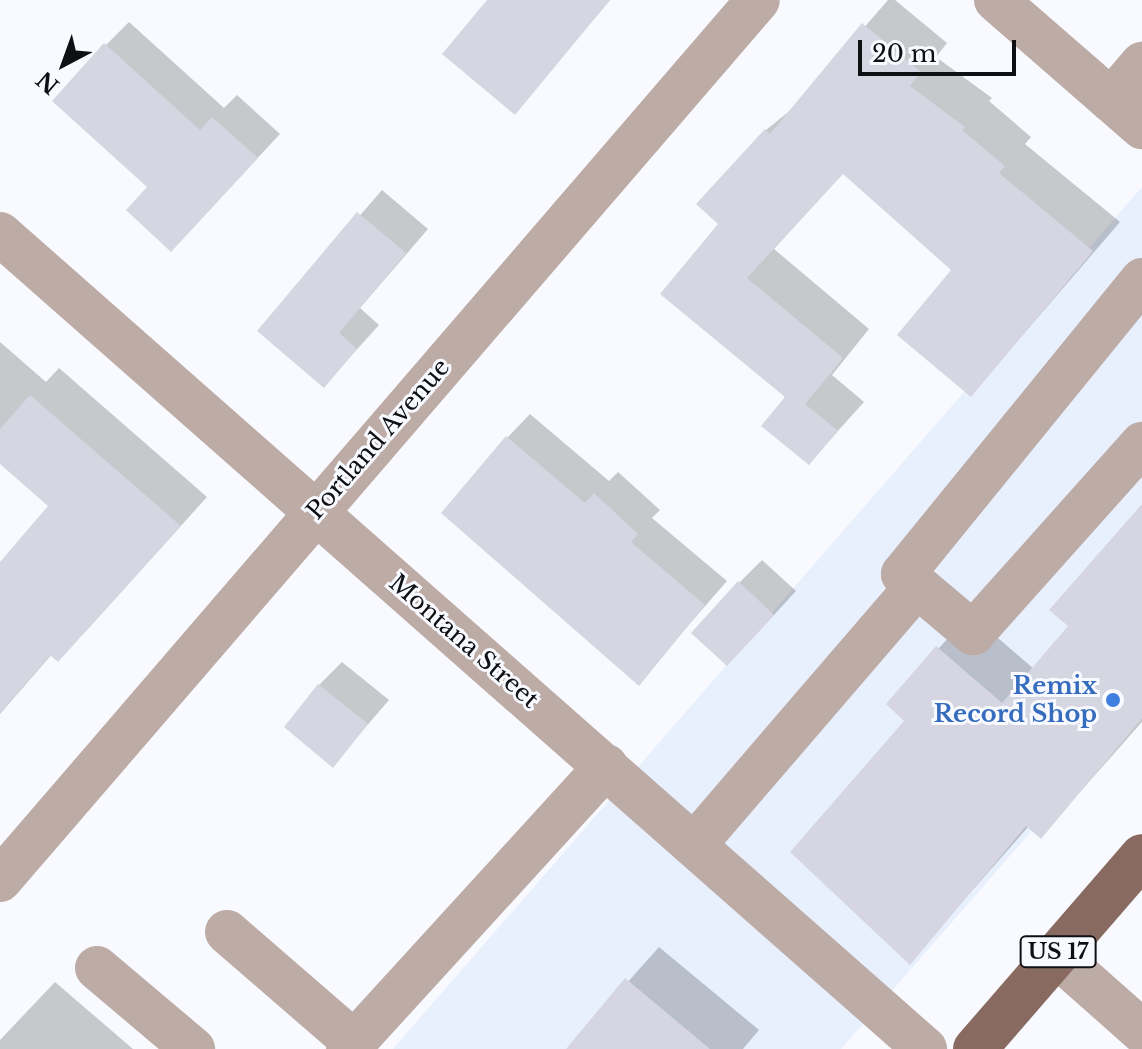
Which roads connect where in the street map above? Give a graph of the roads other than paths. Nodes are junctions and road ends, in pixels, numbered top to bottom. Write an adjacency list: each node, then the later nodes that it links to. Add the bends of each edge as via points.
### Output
1 (758, 0): 8 (street, Portland Avenue)
2 (996, 0): 4 (street)
3 (1142, 64): 4 (street)
4 (1126, 113)
5 (0, 234): 8 (street, Montana Street)
6 (1142, 280): 9 (street, via 903,574)
7 (1142, 444): 9 (street, via 973,633)
8 (316, 510): 10 (street, Montana Street); 13 (street, Portland Avenue)
9 (917, 586): 11 (street)
10 (606, 766): 11 (street, Montana Street); 18 (street)
11 (695, 844): 20 (street, Montana Street)
12 (1142, 856): 15 (main road, US 17)
13 (0, 880)
14 (227, 932): 18 (street)
15 (1056, 955): 17 (street); 21 (main road, US 17)
16 (97, 968): 19 (street)
17 (1142, 1031)
18 (351, 1046)
19 (193, 1049)
20 (925, 1049)
21 (975, 1049)

